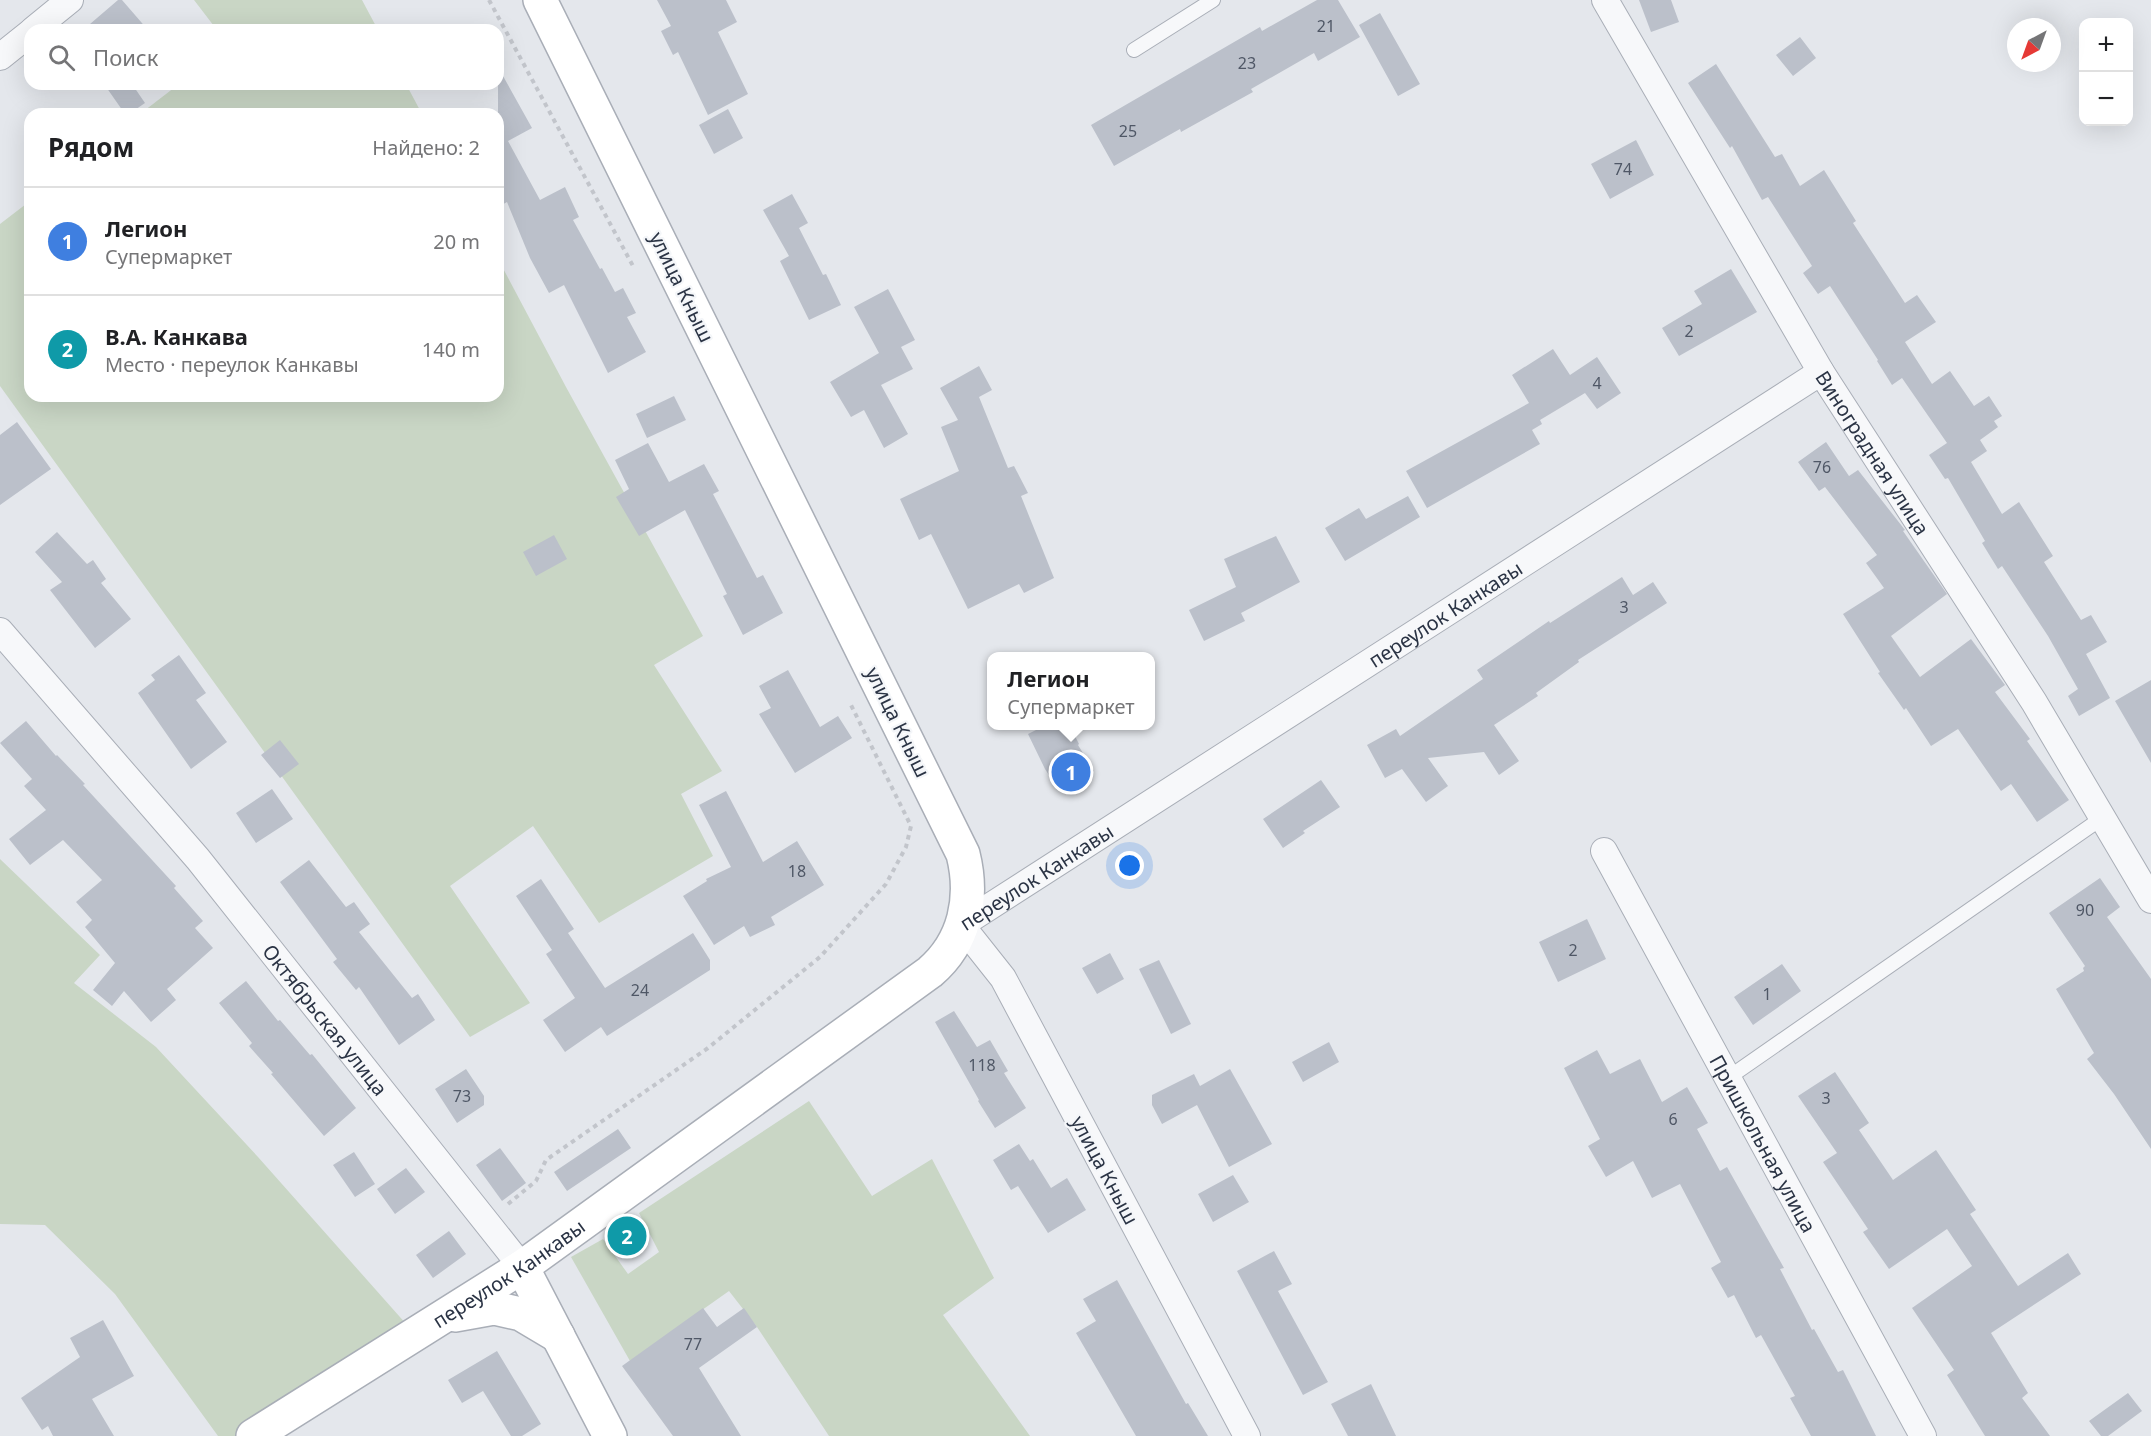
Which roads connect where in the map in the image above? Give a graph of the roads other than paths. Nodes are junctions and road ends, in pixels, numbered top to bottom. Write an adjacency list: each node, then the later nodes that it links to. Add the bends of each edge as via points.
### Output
1 (70, 0): 5 (street)
2 (540, 0): 14 (street, улица Кныш, via 963,854 969,893)
3 (1213, 0): 7 (lane)
4 (1605, 0): 9 (street, Виноградная улица)
5 (41, 24)
6 (24, 38): 8 (street)
7 (1134, 50)
8 (0, 57)
9 (1821, 372): 11 (street, Виноградная улица, via 2034,702); 14 (street, переулок Канкавы)
10 (0, 631): 17 (street, Октябрьская улица, via 198,859)
11 (2102, 818): 13 (street, Виноградная улица); 15 (lane)
12 (1604, 851): 15 (street, Пришкольная улица)
13 (2151, 900)
14 (962, 926): 16 (street, переулок Канкавы, via 950,952 930,972); 22 (street, улица Кныш, via 1003,978)
15 (1728, 1078): 23 (street, Пришкольная улица)
16 (577, 1226): 17 (street, переулок Канкавы); 19 (street, via 554,1265 552,1302)
17 (522, 1267): 18 (street, переулок Канкавы); 19 (street, Октябрьская улица)
18 (442, 1317): 19 (street, via 494,1308 521,1314); 20 (street, переулок Канкавы)
19 (558, 1337): 21 (street, Октябрьская улица)
20 (253, 1436)
21 (610, 1436)
22 (1247, 1436)
23 (1923, 1436)

